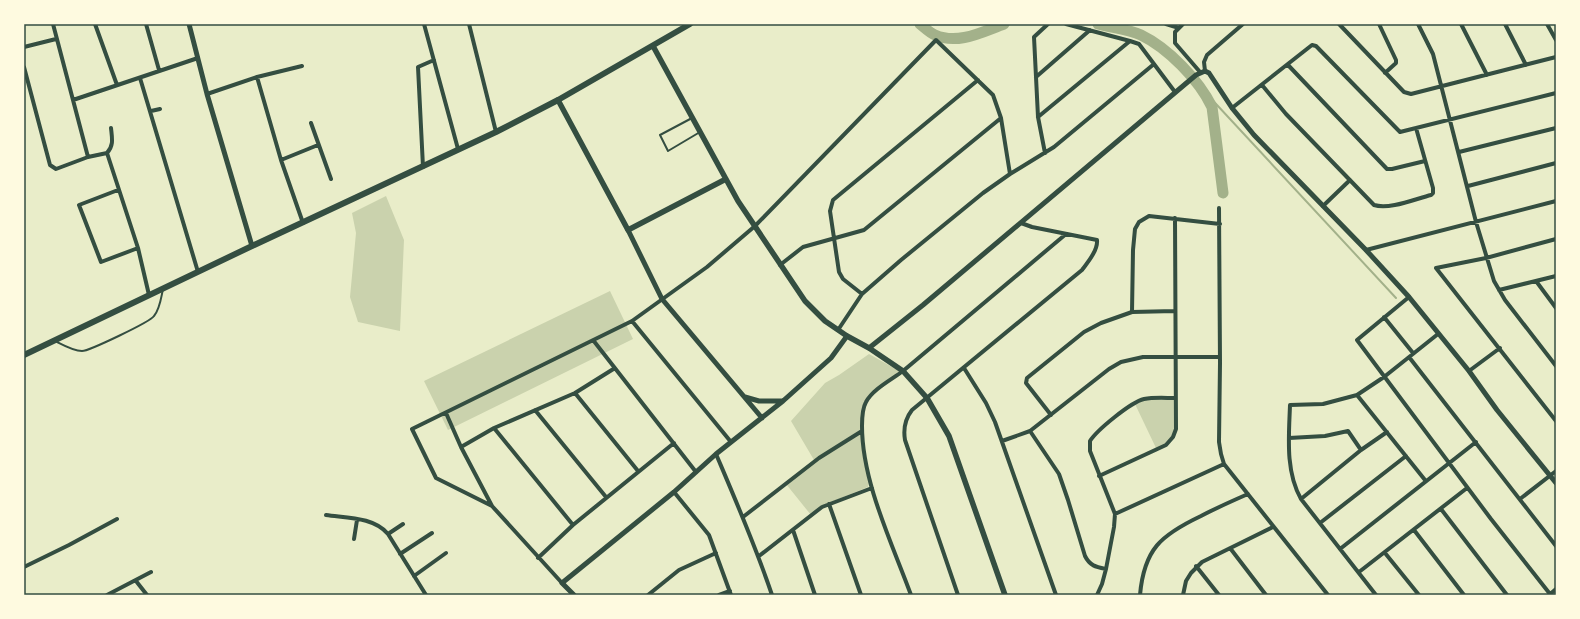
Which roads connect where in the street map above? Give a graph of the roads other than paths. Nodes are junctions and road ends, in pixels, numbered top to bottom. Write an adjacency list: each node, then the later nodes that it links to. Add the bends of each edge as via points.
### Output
1 (53, 24): 21 (street)
2 (95, 24): 42 (street)
3 (146, 24): 34 (street)
4 (189, 24): 26 (street)
5 (424, 24): 28 (street)
6 (468, 24): 61 (street)
7 (690, 24): 24 (highway)
8 (1048, 24): 39 (street, via 1034,37)
9 (1066, 24): 20 (street)
10 (1166, 24): 19 (street)
11 (1183, 24): 19 (street)
12 (1243, 24): 35 (street, via 1207,55)
13 (1339, 24): 36 (street)
14 (1379, 24): 36 (street, via 1396,60)
15 (1418, 24): 44 (street, via 1433,54)
16 (1461, 24): 37 (street)
17 (1505, 24): 31 (street)
18 (1547, 24): 22 (street)
19 (1179, 28): 35 (street, via 1175,32 1175,43)
20 (1090, 30): 23 (street); 39 (street)
21 (56, 39): 25 (street); 48 (street)
22 (1556, 40)
23 (1130, 41): 29 (street, via 1139,44); 53 (street)
24 (653, 46): 49 (highway); 54 (main road)
25 (24, 47)
26 (198, 58): 34 (street); 47 (street)
27 (1556, 58): 31 (street)
28 (434, 60): 64 (street); 72 (street, via 418,67)
29 (1154, 64): 45 (street); 67 (street)
30 (1288, 65): 43 (street); 59 (street, via 1312,45 1316,46 1398,132); 70 (street, via 1387,169 1392,170)
31 (1526, 65): 37 (street)
32 (302, 66): 38 (street)
33 (24, 67): 68 (street, via 50,165 56,169)
34 (159, 70): 40 (street)
35 (1200, 72): 45 (street); 50 (street, via 1209,74)
36 (1385, 73): 44 (street, via 1407,94)
37 (1487, 75): 44 (street)
38 (257, 77): 47 (street); 69 (street)
39 (1036, 77): 53 (street)
40 (140, 78): 42 (street); 52 (street)
41 (978, 80): 55 (street, via 993,95); 87 (street, via 936,40); 90 (street, via 833,200 830,211)
42 (117, 85): 48 (street)
43 (1262, 85): 50 (street); 76 (street, via 1286,114)
44 (1442, 86): 56 (street)
45 (1177, 91): 85 (street)
46 (1556, 93): 56 (street)
47 (208, 94): 92 (street)
48 (72, 100): 68 (street)
49 (558, 100): 61 (highway); 88 (main road)
50 (1232, 108): 80 (street, via 1254,135)
51 (160, 109): 52 (street)
52 (151, 112): 97 (street)
53 (1038, 117): 67 (street)
54 (692, 118): 62 (main road); 62 (lane, via 660,135 668,150)
55 (1001, 118): 73 (street); 90 (street, via 864,230)
56 (1451, 120): 59 (street); 65 (street)
57 (311, 123): 63 (street)
58 (111, 128): 66 (street, via 112,143)
59 (1416, 128): 70 (street)
60 (1556, 128): 65 (street)
61 (496, 132): 64 (highway)
62 (700, 132): 75 (main road)
63 (318, 145): 69 (street); 74 (street)
64 (458, 149): 72 (highway)
65 (1459, 152): 77 (street)
66 (107, 153): 68 (street); 78 (street)
67 (1045, 153): 73 (street)
68 (88, 157)
69 (281, 160): 84 (street)
70 (1425, 161): 76 (street, via 1433,188 1431,195 1388,206 1374,205)
71 (1556, 163): 77 (street)
72 (423, 167): 84 (highway)
73 (1010, 174): 102 (street, via 983,193)
74 (331, 179)
75 (726, 179): 87 (main road); 88 (main road)
76 (1350, 180): 80 (street)
77 (1468, 186): 83 (street)
78 (118, 190): 93 (street); 93 (street, via 79,205 101,262)
79 (1556, 201): 83 (street)
80 (1323, 206): 94 (street)
81 (1220, 208): 86 (street)
82 (1175, 218): 86 (street); 107 (street); 108 (street, via 1149,216 1139,222 1135,229)
83 (1476, 222): 94 (street); 95 (street)
84 (303, 223): 92 (highway)
85 (1021, 223): 89 (street); 116 (street)
86 (1220, 224): 120 (street)
87 (755, 226): 96 (main road); 105 (street, via 707,267)
88 (628, 230): 105 (street)
89 (1066, 234): 125 (street, via 1097,240 1098,244 1082,270); 126 (street)
90 (834, 238): 96 (street, via 803,247); 102 (street, via 839,272 843,279)
91 (1556, 239): 95 (street)
92 (252, 246): 97 (highway)
93 (138, 248): 103 (street)
94 (1366, 250): 104 (street)
95 (1486, 258): 101 (street); 117 (street, via 1436,268)
96 (780, 265): 111 (main road, via 810,306)
97 (198, 272): 100 (highway)
98 (1556, 276): 99 (street)
99 (1536, 281): 101 (street); 106 (street)
100 (164, 289): 103 (highway); 115 (lane, via 159,309 152,319 87,350 75,350)
101 (1499, 290): 123 (street)
102 (862, 294): 111 (street)
103 (149, 296): 115 (highway)
104 (1409, 297): 109 (street); 112 (street)
105 (662, 299): 110 (street); 131 (street)
106 (1556, 308)
107 (1175, 311): 108 (street); 121 (street)
108 (1132, 312): 137 (street, via 1084,332 1026,378 1026,383)
109 (1384, 317): 118 (street); 128 (street, via 1357,340)
110 (632, 321): 114 (street); 147 (street)
111 (838, 330): 113 (main road)
112 (1438, 334): 118 (street); 127 (street)
113 (847, 336): 116 (main road); 134 (street, via 831,358)
114 (593, 340): 124 (street); 136 (street)
115 (54, 341): 119 (highway)
116 (869, 348): 126 (main road)
117 (1500, 348): 127 (street); 139 (street)
118 (1413, 353): 122 (street)
119 (24, 355)
120 (1220, 356): 121 (street); 154 (street, via 1219,442)
121 (1175, 357): 133 (street); 137 (street, via 1121,362 1108,369)
122 (1409, 357): 128 (street); 148 (street)
123 (1556, 366)
124 (615, 368): 129 (street); 146 (street)
125 (964, 368): 132 (street); 145 (street, via 986,403)
126 (903, 371): 132 (main road); 141 (street, via 877,390 865,403)
127 (1469, 371): 159 (street)
128 (1384, 377): 130 (street); 153 (street)
129 (575, 393): 135 (street); 155 (street)
130 (1357, 395): 143 (street); 144 (street, via 1323,404 1290,405)
131 (744, 397): 134 (street, via 759,401); 138 (street)
132 (927, 398): 216 (street, via 912,410 905,423 904,432 920,487); 217 (main road, via 949,436)
133 (1175, 398): 158 (street, via 1176,429 1166,445); 158 (street, via 1143,399 1134,403 1092,437 1090,451)
134 (783, 401): 138 (street)
135 (535, 410): 140 (street); 166 (street)
136 (446, 413): 149 (street); 170 (street, via 412,430 436,478)
137 (1051, 414): 142 (street)
138 (762, 418): 147 (street)
139 (1556, 421)
140 (494, 428): 149 (street); 179 (street)
141 (862, 431): 162 (street); 174 (street, via 819,458)
142 (1030, 431): 145 (street); 197 (street, via 1059,474 1088,562)
143 (1387, 432): 150 (street); 152 (street)
144 (1289, 438): 150 (street, via 1325,436 1348,431); 167 (street, via 1292,476)
145 (1002, 441): 218 (street)
146 (674, 442): 155 (street); 157 (street)
147 (731, 442): 151 (street)
148 (1476, 442): 153 (street); 168 (street)
149 (461, 447): 170 (street)
150 (1361, 450): 167 (street)
151 (716, 454): 157 (street); 174 (street)
152 (1406, 456): 160 (street); 177 (street)
153 (1449, 462): 160 (street); 163 (street)
154 (1224, 464): 165 (street); 172 (street)
155 (638, 471): 166 (street)
156 (1556, 471): 159 (street)
157 (696, 472): 164 (street)
158 (1099, 476): 172 (street)
159 (1550, 476): 161 (street); 168 (street)
160 (1425, 480): 188 (street)
161 (1556, 483)
162 (872, 488): 169 (street); 215 (street)
163 (1467, 488): 171 (street); 205 (street)
164 (674, 492): 191 (street, via 709,535); 202 (street)
165 (1248, 494): 180 (street); 220 (street, via 1178,526 1160,540 1147,563 1140,584)
166 (606, 498): 179 (street)
167 (1301, 499): 177 (street)
168 (1520, 499): 186 (street)
169 (829, 504): 181 (street); 214 (street)
170 (492, 506): 194 (street)
171 (1441, 509): 182 (street); 228 (street)
172 (1115, 514): 197 (street)
173 (326, 515): 176 (street)
174 (743, 517): 193 (street)
175 (117, 519): 196 (street)
176 (357, 520): 184 (street, via 372,522); 185 (street)
177 (1320, 523): 188 (street)
178 (403, 524): 184 (street)
179 (573, 525): 194 (street)
180 (1274, 527): 187 (street); 224 (street)
181 (793, 530): 193 (street); 213 (street)
182 (1414, 530): 189 (street); 227 (street)
183 (432, 533): 192 (street)
184 (388, 534): 192 (street)
185 (354, 539)
186 (1556, 546)
187 (1230, 548): 195 (street); 223 (street)
188 (1340, 548): 199 (street)
189 (1385, 552): 199 (street); 226 (street)
190 (446, 553): 200 (street)
191 (716, 553): 204 (street); 210 (street, via 679,570)
192 (400, 554): 200 (street)
193 (759, 556): 212 (street)
194 (538, 558): 202 (street)
195 (1196, 566): 221 (street, via 1186,581); 222 (street)
196 (24, 568)
197 (1106, 569): 219 (street)
198 (151, 572): 201 (street)
199 (1359, 572): 225 (street)
200 (414, 576): 208 (street)
201 (136, 581): 206 (street); 207 (street)
202 (562, 583): 209 (street)
203 (1556, 589): 205 (street)
204 (731, 593): 211 (street)
205 (1549, 594)
206 (107, 595)
207 (147, 595)
208 (426, 595)
209 (574, 595)
210 (648, 595)
211 (719, 595)
212 (772, 595)
213 (815, 595)
214 (861, 595)
215 (911, 595)
216 (958, 595)
217 (1005, 595)
218 (1056, 595)
219 (1097, 595)
220 (1140, 595)
221 (1183, 595)
222 (1219, 595)
223 (1266, 595)
224 (1328, 595)
225 (1376, 595)
226 (1419, 595)
227 (1464, 595)
228 (1506, 595)

